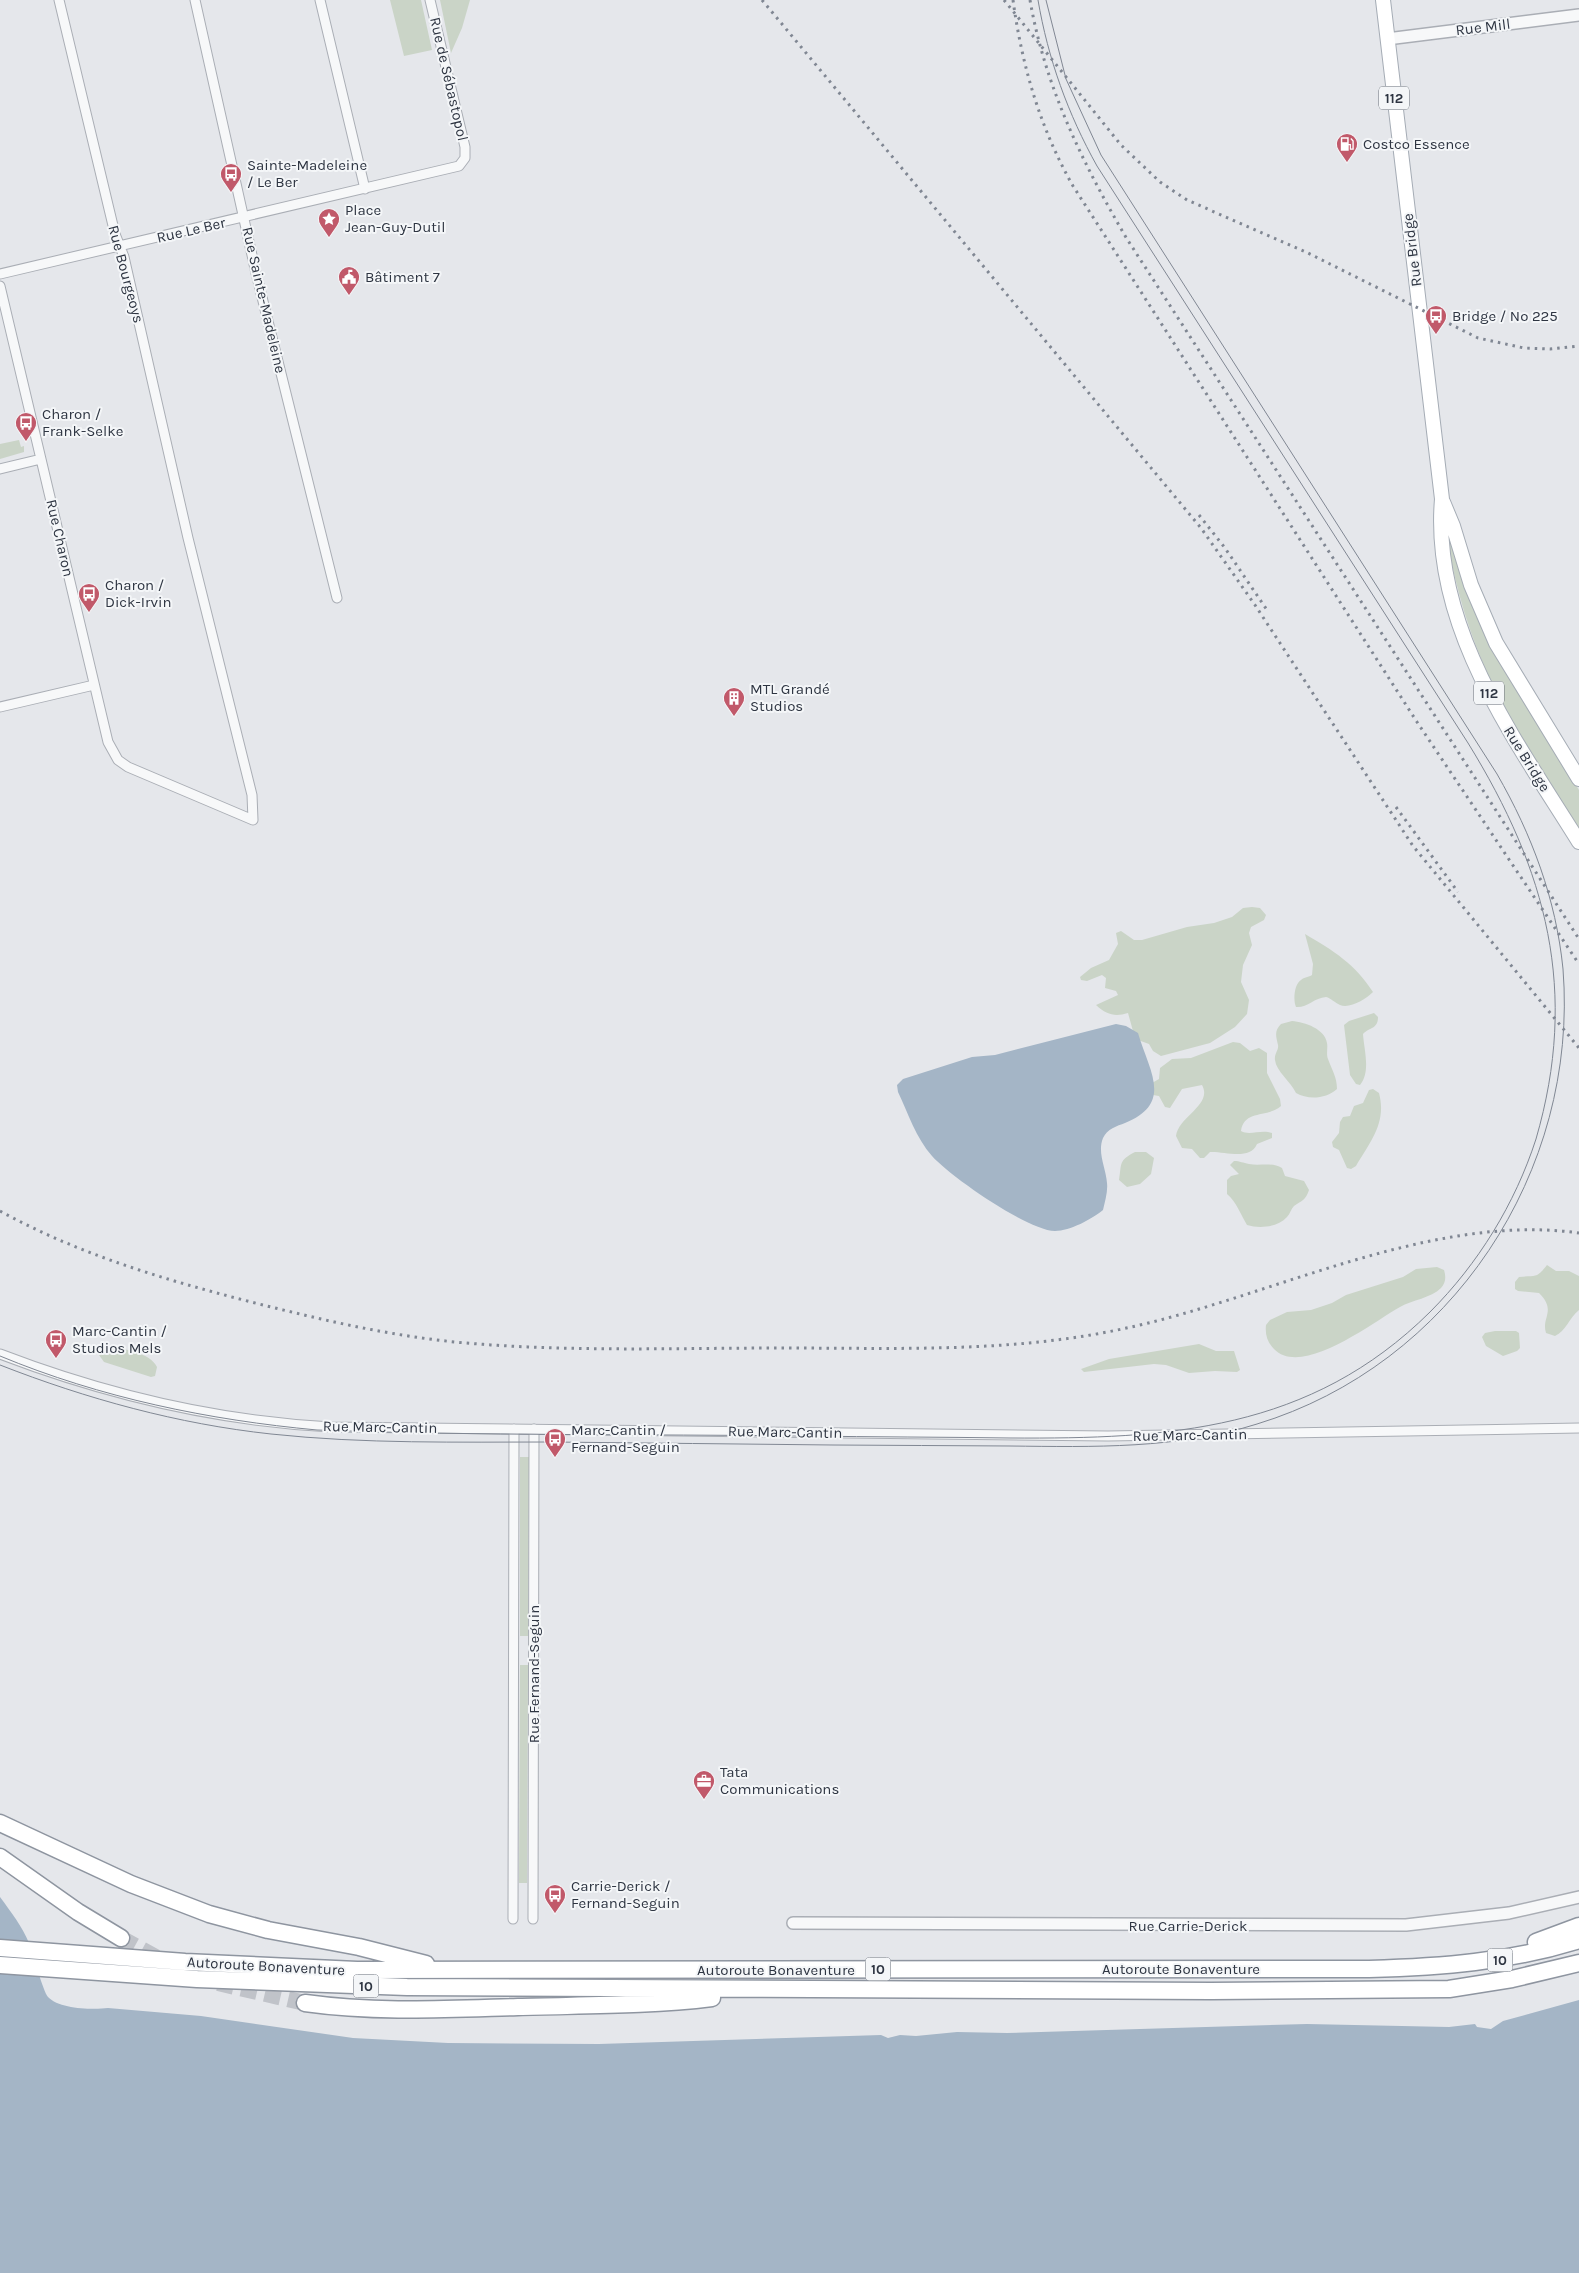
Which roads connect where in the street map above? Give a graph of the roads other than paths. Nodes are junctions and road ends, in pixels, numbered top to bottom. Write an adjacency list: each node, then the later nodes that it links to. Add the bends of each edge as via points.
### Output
1 (59, 0): 11 (street, Rue Bourgeoys)
2 (195, 0): 10 (street, Rue Sainte-Madeleine)
3 (320, 0): 9 (street)
4 (430, 0): 8 (street, Rue de Sébastopol)
5 (1383, 0): 7 (main road, Rue Bridge / 112)
6 (1579, 15): 7 (street, Rue Mill)
7 (1387, 39): 16 (main road, Rue Bridge / 112)
8 (465, 158): 9 (street, Rue Le Ber, via 454,168)
9 (365, 189): 10 (street, Rue Le Ber)
10 (245, 216): 11 (street, Rue Le Ber); 17 (street, Rue Sainte-Madeleine, via 256,273)
11 (120, 246): 12 (street, Rue Le Ber); 21 (street, Rue Bourgeoys, via 252,795)
12 (0, 274)
13 (0, 286): 14 (street, Rue Charon)
14 (41, 459): 15 (street); 18 (street, Rue Charon)
15 (0, 469)
16 (1442, 499): 20 (main road, Rue Bridge / 112, via 1465,570 1493,636); 22 (main road, Rue Bridge / 112, via 1440,528 1446,569 1473,657 1504,720)
17 (337, 598)
18 (94, 685): 19 (street); 21 (street, Rue Charon, via 108,742 118,760 142,775)
19 (0, 707)
20 (1579, 779)
21 (253, 820)
22 (1579, 842)
23 (0, 1354): 25 (street, Rue Marc-Cantin, via 106,1390 177,1408 244,1419 349,1428)
24 (1579, 1428): 26 (street, Rue Marc-Cantin, via 1108,1436)
25 (514, 1429): 26 (street, Rue Marc-Cantin); 30 (street, Rue Fernand-Seguin)
26 (534, 1429): 31 (street, Rue Fernand-Seguin)
27 (0, 1824): 40 (highway, via 138,1887 201,1911 268,1930 359,1947)
28 (0, 1858): 34 (highway)
29 (1579, 1897): 32 (street, Rue Carrie-Derick, via 1480,1918 1390,1926)
30 (513, 1919)
31 (533, 1919)
32 (794, 1923)
33 (1579, 1926): 39 (highway, via 1502,1952)
34 (121, 1938)
35 (1579, 1940): 39 (highway, Autoroute Bonaventure / 10, via 1508,1958)
36 (0, 1948): 40 (highway, Autoroute Bonaventure / 10, via 302,1969)
37 (1579, 1963): 41 (highway, Autoroute Bonaventure / 10, via 1492,1983 1433,1990)
38 (0, 1964): 41 (highway, Autoroute Bonaventure / 10, via 334,1985)
39 (1419, 1968): 40 (highway, Autoroute Bonaventure / 10)
40 (450, 1970)
41 (772, 1990): 42 (highway, via 665,2004 386,2010)
42 (305, 2003)

